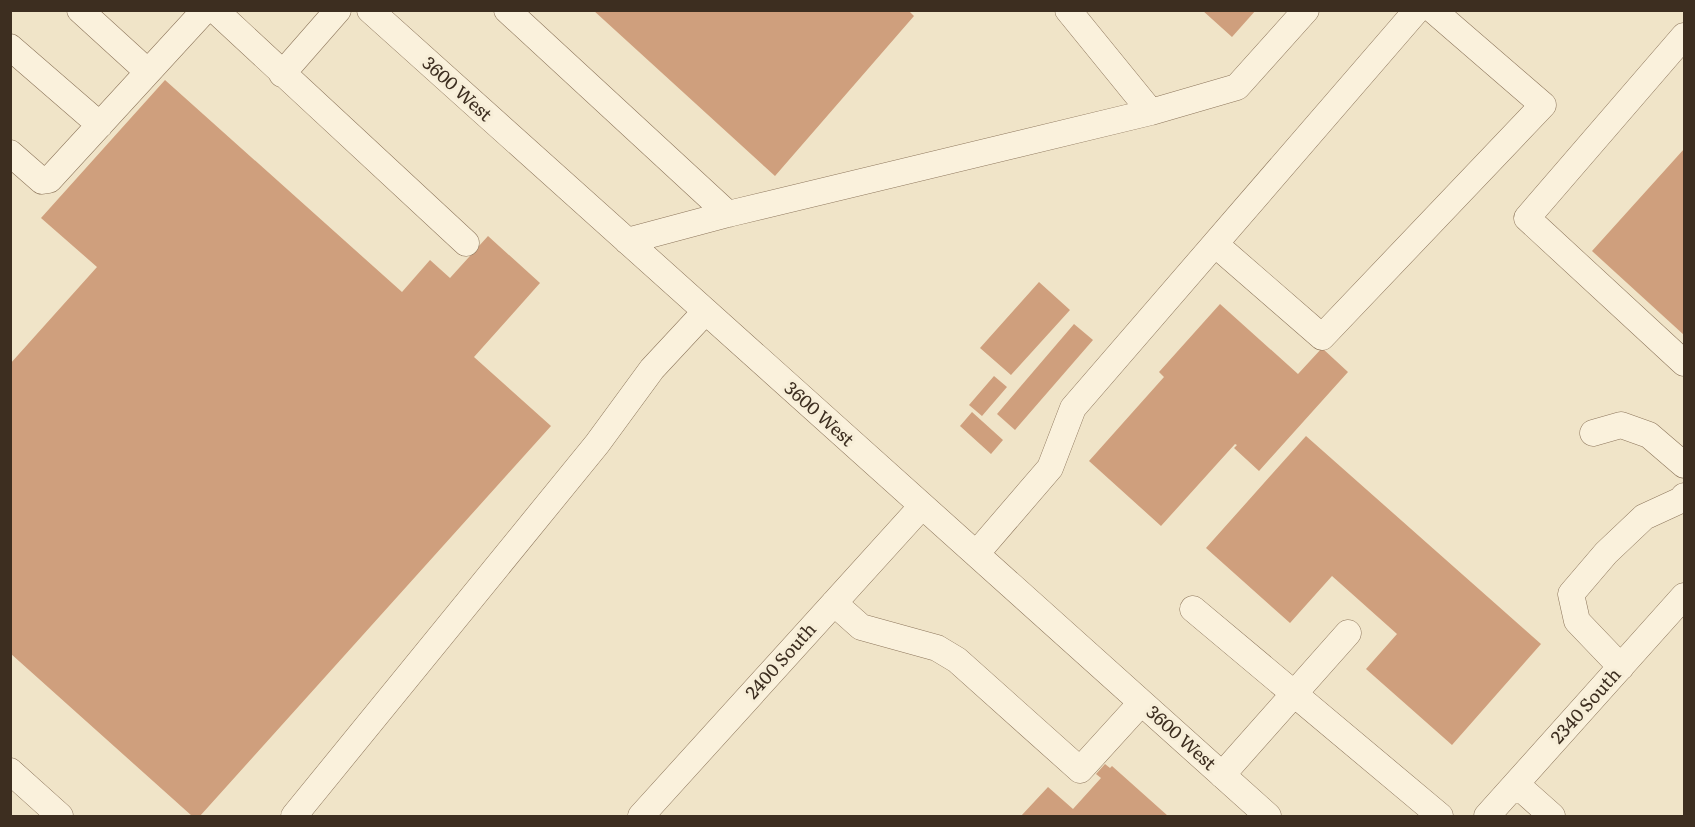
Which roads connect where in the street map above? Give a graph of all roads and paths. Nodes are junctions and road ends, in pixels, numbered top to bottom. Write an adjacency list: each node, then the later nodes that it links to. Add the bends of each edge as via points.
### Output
1 (80, 10): 12 (street)
2 (338, 10): 13 (street)
3 (370, 10): 18 (street, 3600 West)
4 (507, 10): 17 (street)
5 (1068, 10): 14 (street)
6 (1306, 10): 14 (street, via 1236,87)
7 (1417, 10): 20 (street)
8 (1433, 10): 20 (street, via 1543,105 1322,337)
9 (203, 12): 12 (street); 13 (street)
10 (1684, 36): 22 (street, via 1527,218)
11 (10, 47): 15 (street)
12 (148, 72): 15 (street)
13 (282, 74): 19 (street)
14 (1151, 112): 17 (street)
15 (100, 125): 16 (street, via 49,180 42,181)
16 (10, 153)
17 (728, 214): 18 (street)
18 (627, 241): 21 (street, 3600 West)
19 (466, 243)
20 (1215, 244): 27 (street, via 1073,408 1050,468)
21 (705, 312): 26 (street, 3600 West); 39 (street, via 651,369 597,444)
22 (1684, 363)
23 (1593, 433): 24 (street, via 1621,425 1649,435)
24 (1684, 465)
25 (1684, 496): 32 (street, via 1644,516 1571,594 1577,621)
26 (922, 506): 27 (street, 3600 West); 29 (street, 2400 South)
27 (976, 554): 34 (street, 3600 West)
28 (1684, 596): 32 (street, 2340 South)
29 (834, 603): 34 (street, via 861,627 937,648 957,660 1080,770); 40 (street, 2400 South)
30 (1193, 609): 33 (street)
31 (1348, 633): 33 (street)
32 (1621, 667): 37 (street, 2340 South)
33 (1295, 694): 36 (street); 42 (street)
34 (1142, 703): 36 (street, 3600 West)
35 (10, 771): 38 (street)
36 (1222, 775): 41 (street, 3600 West)
37 (1516, 784): 43 (street, 2340 South); 44 (street)
38 (60, 816)
39 (294, 816)
40 (641, 816)
41 (1268, 816)
42 (1440, 816)
43 (1487, 816)
44 (1552, 816)

